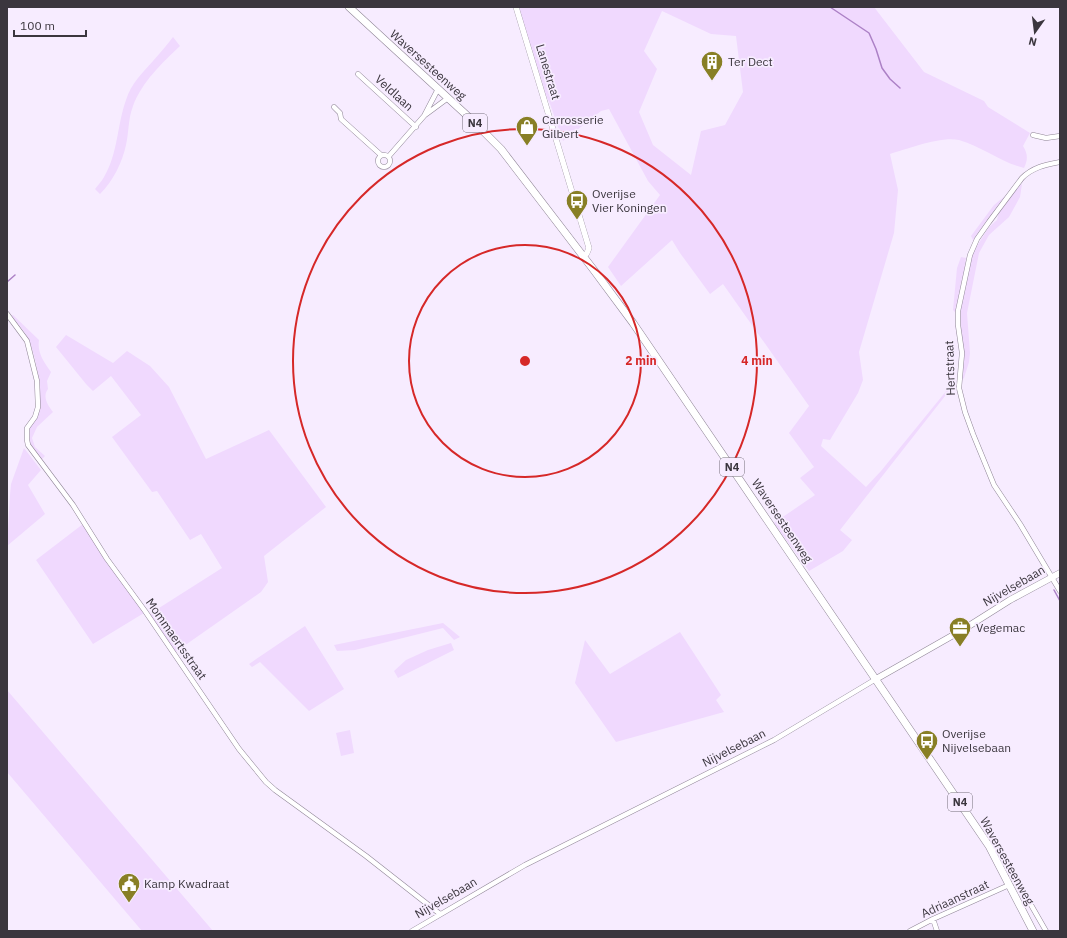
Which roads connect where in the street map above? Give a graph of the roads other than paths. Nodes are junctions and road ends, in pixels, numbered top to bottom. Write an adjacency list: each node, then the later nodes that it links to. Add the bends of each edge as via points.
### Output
1 (349, 7): 4 (main road, Waversesteenweg / N4)
2 (516, 7): 14 (street, Lanestraat, via 589,248)
3 (358, 74): 8 (street, Veldlaan)
4 (438, 89): 5 (main road, Waversesteenweg / N4); 7 (street, Veldlaan)
5 (448, 98): 7 (street, Veldlaan); 14 (main road, Waversesteenweg / N4, via 501,150)
6 (334, 108): 11 (street, Veldlaan, via 340,112 341,119)
7 (424, 116): 8 (street, Veldlaan)
8 (416, 127): 12 (street, Veldlaan)
9 (1034, 136): 10 (street)
10 (1060, 136)
11 (381, 155): 12 (street); 12 (street, Veldlaan, via 378,162 383,167 390,164)
12 (389, 156)
13 (1060, 162): 17 (street, Hertstraat, via 1029,171 977,239 970,255 958,311 962,353 959,388 967,419 994,485)
14 (583, 257): 19 (main road, Waversesteenweg / N4, via 633,323)
15 (7, 314): 22 (street, Mommaertsstraat, via 27,340 37,381 38,407 28,428 28,445 73,505 107,559 239,748 275,790)
16 (1060, 574): 17 (main road, Nijvelsebaan)
17 (1052, 577): 18 (street, Hertstraat); 19 (main road, Nijvelsebaan)
18 (1060, 592)
19 (876, 679): 20 (main road, Waversesteenweg / N4); 22 (street, Nijvelsebaan, via 774,740 525,865)
20 (989, 846): 21 (main road, Waversesteenweg / N4); 28 (street, via 1000,851)
21 (1009, 885): 23 (street, Adriaanstraat); 27 (main road, Waversesteenweg / N4)
22 (440, 914): 24 (street, Nijvelsebaan)
23 (933, 919): 25 (street, Adriaanstraat); 26 (street)
24 (412, 931)
25 (910, 931)
26 (937, 931)
27 (1033, 931)
28 (1046, 931)

